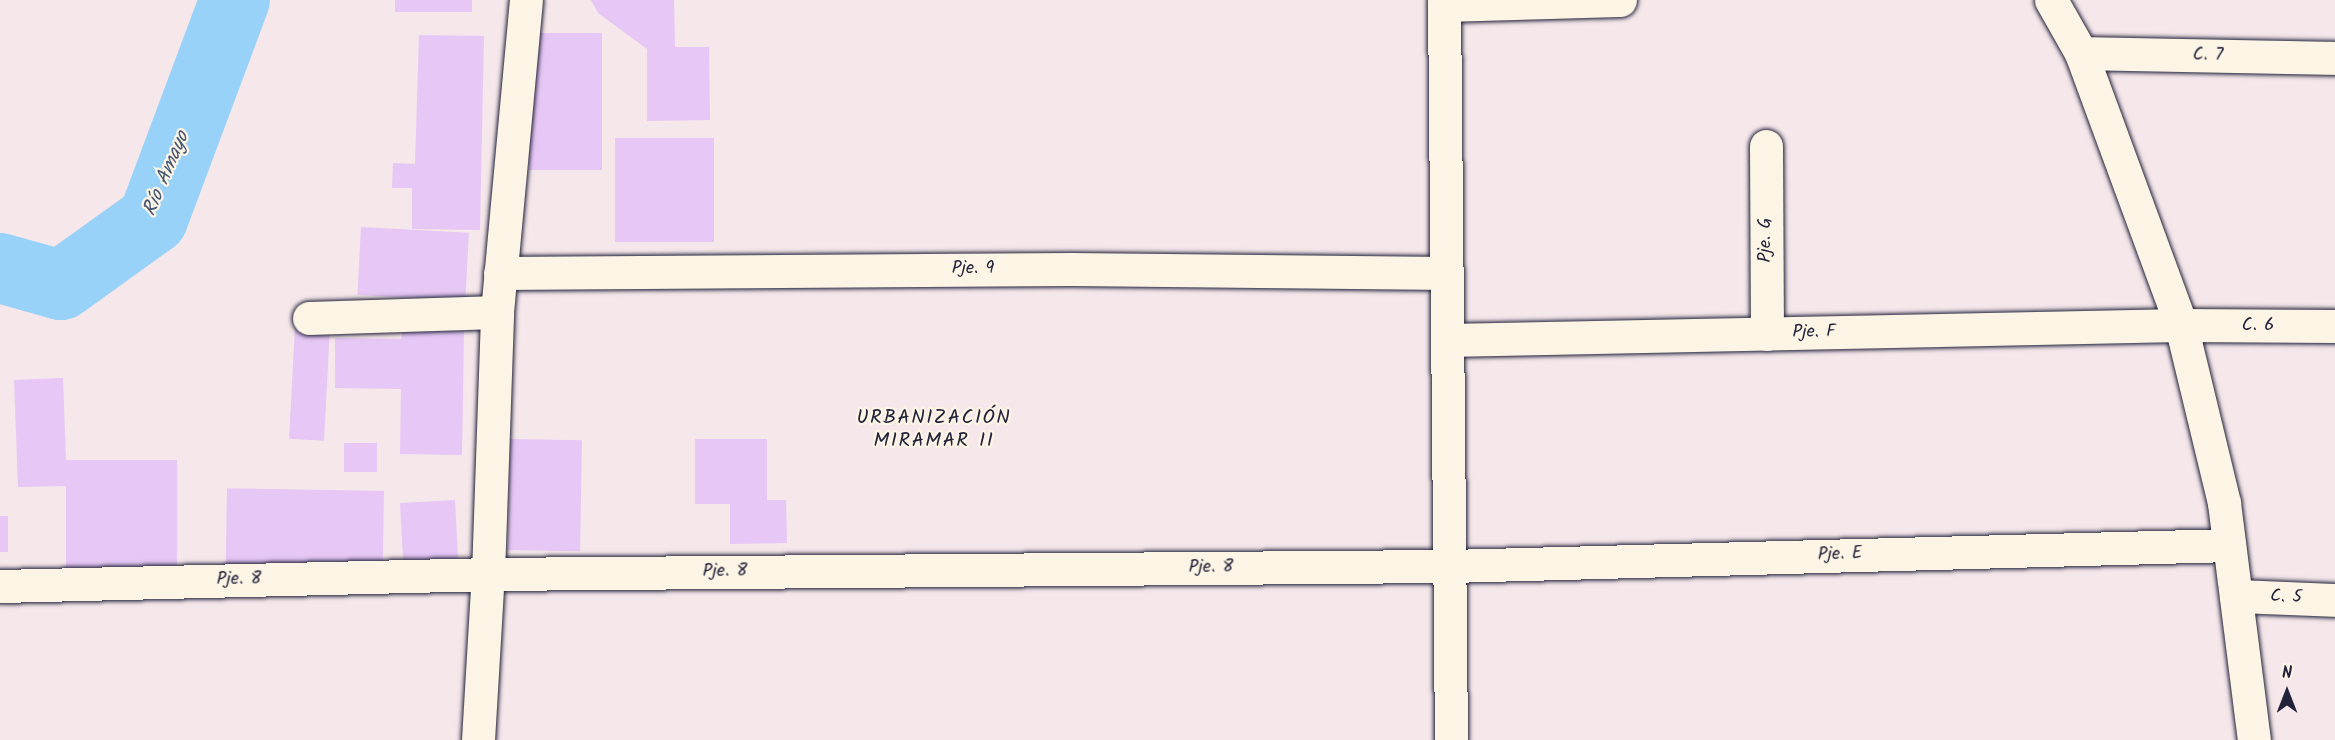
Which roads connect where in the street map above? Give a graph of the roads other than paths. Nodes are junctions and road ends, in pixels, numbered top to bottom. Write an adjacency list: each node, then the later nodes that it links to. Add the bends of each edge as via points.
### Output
1 (526, 0): 8 (street)
2 (1620, 0): 4 (street)
3 (2051, 0): 5 (street)
4 (1444, 3): 9 (street)
5 (2082, 53): 6 (street, C. 7); 12 (street)
6 (2335, 58)
7 (1766, 146): 14 (street, Pje. G)
8 (500, 273): 9 (street, Pje. 9, via 1059,269); 10 (street)
9 (1447, 273): 15 (street)
10 (497, 312): 11 (street); 18 (street)
11 (309, 318)
12 (2181, 325): 13 (street, C. 6); 14 (street, Pje. F); 16 (street, via 2224,503)
13 (2335, 326)
14 (1767, 334): 15 (street, Pje. F)
15 (1447, 340): 17 (street)
16 (2229, 544): 17 (street, Pje. E); 20 (street)
17 (1450, 566): 18 (street, Pje. 8); 23 (street)
18 (488, 574): 19 (street, Pje. 8); 22 (street)
19 (0, 586)
20 (2236, 596): 21 (street, C. 5); 24 (street)
21 (2335, 600)
22 (478, 740)
23 (1451, 740)
24 (2254, 740)

